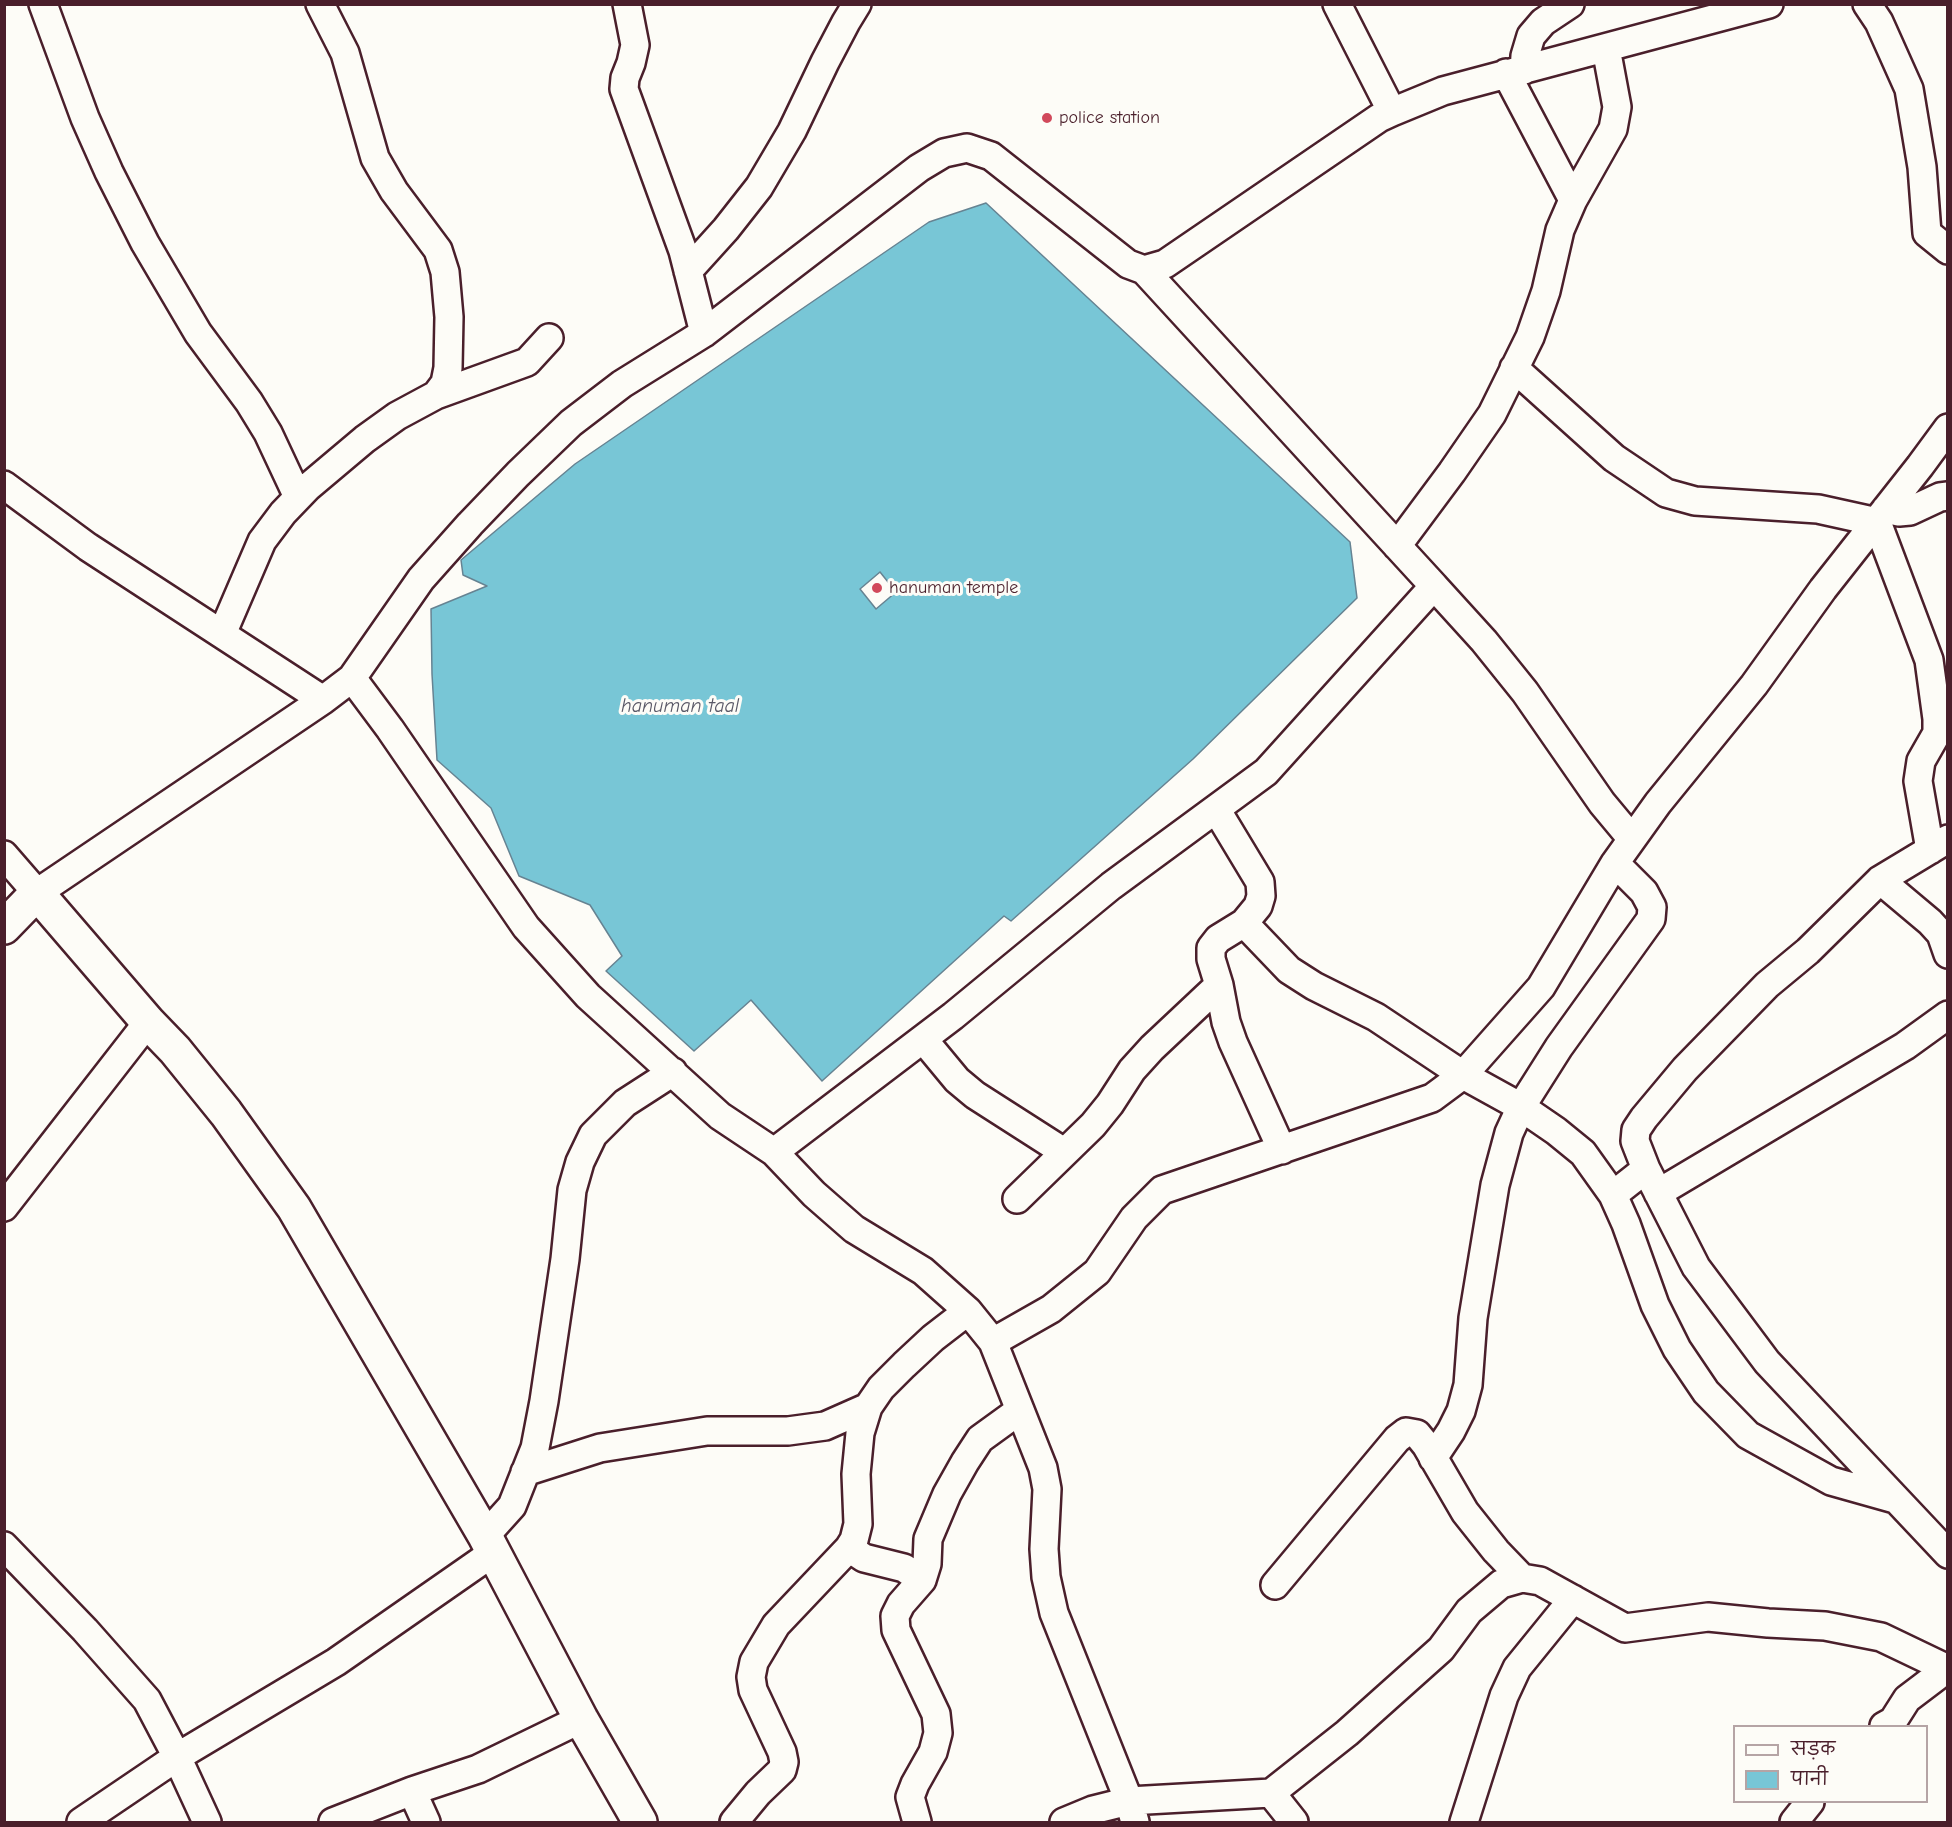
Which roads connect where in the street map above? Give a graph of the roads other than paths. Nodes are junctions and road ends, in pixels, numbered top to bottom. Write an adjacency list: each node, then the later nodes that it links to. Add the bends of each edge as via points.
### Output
1 (43, 4): 22 (street, via 85,118 145,243 198,333 259,417)
2 (320, 4): 19 (street, via 345,53 375,158 438,250 445,272 448,368 445,383)
3 (627, 4): 15 (street, via 635,45 624,89)
4 (857, 4): 15 (street, via 759,187)
5 (1337, 4): 11 (street)
6 (1570, 4): 10 (street, via 1543,22)
7 (1768, 4): 9 (street)
8 (1867, 4): 13 (street, via 1910,89 1927,233)
9 (1606, 48): 10 (street); 12 (street, via 1617,107 1613,129)
10 (1512, 73): 11 (street, via 1443,91); 12 (street)
11 (1392, 112): 14 (street, via 1165,264)
12 (1573, 200): 18 (street, via 1560,230 1530,337)
13 (1947, 250)
14 (1144, 270): 16 (street, via 1128,264 991,156 967,148 944,153 919,168); 25 (street)
15 (688, 271): 16 (street)
16 (704, 333): 28 (street, via 613,390 571,423 518,474 421,579)
17 (549, 338): 19 (street, via 527,362)
18 (1514, 369): 24 (street, via 1614,458 1666,493 1695,501); 25 (street, via 1492,414)
19 (436, 396): 22 (street, via 365,439)
20 (1947, 429): 24 (street)
21 (4, 485): 27 (street, via 88,547)
22 (298, 496): 27 (street, via 262,542)
23 (1947, 496): 24 (street, via 1910,511)
24 (1882, 515): 30 (street, via 1929,660); 32 (street)
25 (1397, 546): 26 (street)
26 (1434, 586): 31 (street, via 1266,772); 32 (street, via 1525,692 1602,803)
27 (222, 634): 29 (street)
28 (352, 678): 29 (street); 45 (street, via 526,927 588,996)
29 (323, 700): 37 (street)
30 (1942, 723): 33 (street, via 1921,762 1918,781)
31 (1216, 809): 38 (street, via 1260,882 1258,906); 44 (street, via 1111,886)
32 (1632, 839): 35 (street)
33 (1939, 844): 36 (street)
34 (4, 855): 37 (street)
35 (1615, 863): 46 (street, via 1541,987); 47 (street, via 1644,892 1652,907 1651,919)
36 (1880, 880): 40 (street, via 1941,934); 51 (street, via 1742,1010 1684,1069 1644,1118 1636,1130 1635,1141)
37 (37, 893): 39 (main road); 43 (main road)
38 (1244, 923): 41 (street, via 1211,948); 46 (street, via 1289,970 1377,1017)
39 (4, 927)
40 (1947, 954)
41 (1219, 985): 48 (street, via 1233,1042); 50 (street, via 1152,1048 1093,1125)
42 (1947, 1015): 52 (street, via 1905,1046)
43 (148, 1022): 55 (street); 63 (main road, via 226,1113 294,1208)
44 (923, 1039): 49 (street); 50 (street, via 963,1085)
45 (673, 1072): 49 (street, via 720,1116); 61 (street, via 625,1103 593,1135 580,1162 572,1190 544,1401 535,1448)
46 (1463, 1075): 47 (street); 48 (street, via 1432,1098)
47 (1521, 1107): 53 (street, via 1583,1153); 60 (street, via 1509,1133 1495,1185 1473,1318 1468,1385 1451,1431)
48 (1282, 1150): 57 (street, via 1162,1191 1134,1218 1097,1272 1051,1309)
49 (774, 1152): 56 (street, via 854,1229 923,1271)
50 (1064, 1152): 54 (street)
51 (1646, 1169): 52 (street); 53 (street)
52 (1658, 1193): 62 (street, via 1696,1267 1767,1362)
53 (1613, 1195): 62 (street, via 1655,1305 1677,1349 1706,1392 1748,1435 1831,1481)
54 (1017, 1199)
55 (4, 1207)
56 (968, 1311): 57 (street); 58 (street, via 880,1388)
57 (993, 1342): 59 (street)
58 (868, 1407): 61 (street, via 825,1426 788,1431 707,1431 600,1448); 65 (street, via 860,1433 856,1474 858,1524)
59 (1020, 1410): 68 (street, via 980,1439 965,1462 928,1539); 78 (street, via 1043,1468 1047,1489 1044,1549 1054,1613)
60 (1433, 1458): 67 (street, via 1465,1512); 69 (street, via 1416,1434 1406,1432 1397,1438)
61 (525, 1472): 63 (street, via 512,1506)
62 (1895, 1500): 66 (street)
63 (490, 1544): 72 (main road); 74 (street, via 336,1662)
64 (4, 1546): 74 (street, via 147,1700)
65 (849, 1548): 68 (street, via 864,1558 904,1568); 84 (street, via 776,1625 754,1662 753,1690 784,1762 782,1770)
66 (1947, 1554)
67 (1522, 1578): 70 (street, via 1540,1581); 76 (street, via 1501,1584 1469,1611 1441,1649 1347,1733)
68 (922, 1580): 85 (street, via 895,1616 896,1630 936,1714 938,1733 933,1752 910,1797)
69 (1275, 1585)
70 (1573, 1599): 71 (street, via 1625,1628 1708,1617 1825,1626 1881,1637); 88 (street, via 1517,1668 1504,1696)
71 (1947, 1670): 73 (street, via 1907,1699 1893,1721)
72 (581, 1719): 75 (street, via 478,1769); 83 (main road)
73 (1886, 1725)
74 (177, 1757): 79 (street); 80 (street)
75 (412, 1791): 81 (street); 82 (street)
76 (1271, 1792): 78 (street); 87 (street)
77 (1809, 1803): 89 (street)
78 (1132, 1812): 86 (street, via 1093,1810)
79 (81, 1822)
80 (207, 1822)
81 (333, 1822)
82 (426, 1822)
83 (640, 1822)
84 (734, 1822)
85 (917, 1822)
86 (1064, 1822)
87 (1294, 1822)
88 (1464, 1822)
89 (1794, 1822)

